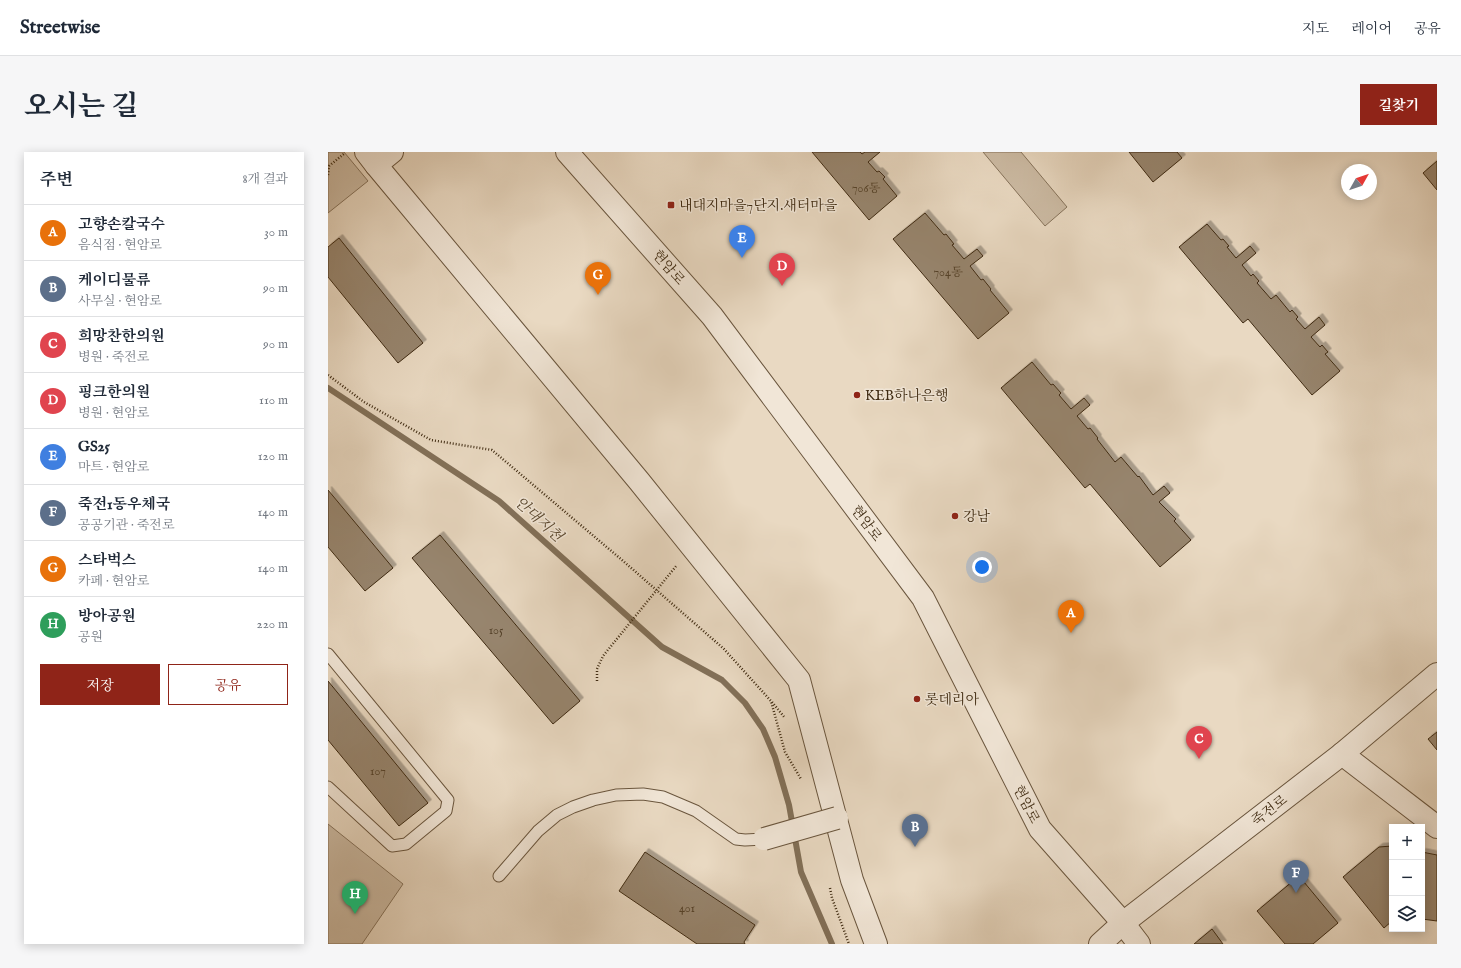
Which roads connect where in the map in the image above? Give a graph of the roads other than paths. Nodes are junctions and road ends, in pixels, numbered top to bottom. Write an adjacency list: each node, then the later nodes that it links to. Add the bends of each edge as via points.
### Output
1 (567, 152): 11 (street, 현암로, via 712,316 923,598 1040,829)
2 (378, 156): 7 (street, via 799,680)
3 (328, 654): 6 (lane, via 448,800 446,811 406,844 392,846)
4 (1437, 674): 5 (street, 죽전로)
5 (1342, 754): 8 (street); 11 (street, 죽전로)
6 (328, 787)
7 (837, 818): 9 (street, bridge); 12 (street, via 852,880)
8 (1437, 826)
9 (764, 839): 10 (lane, via 736,839 696,811 663,797 643,794 616,795 593,800 557,815 538,830)
10 (499, 876)
11 (1123, 923): 13 (street, 죽전로); 14 (street, 현암로)
12 (876, 944)
13 (1100, 944)
14 (1139, 944)

